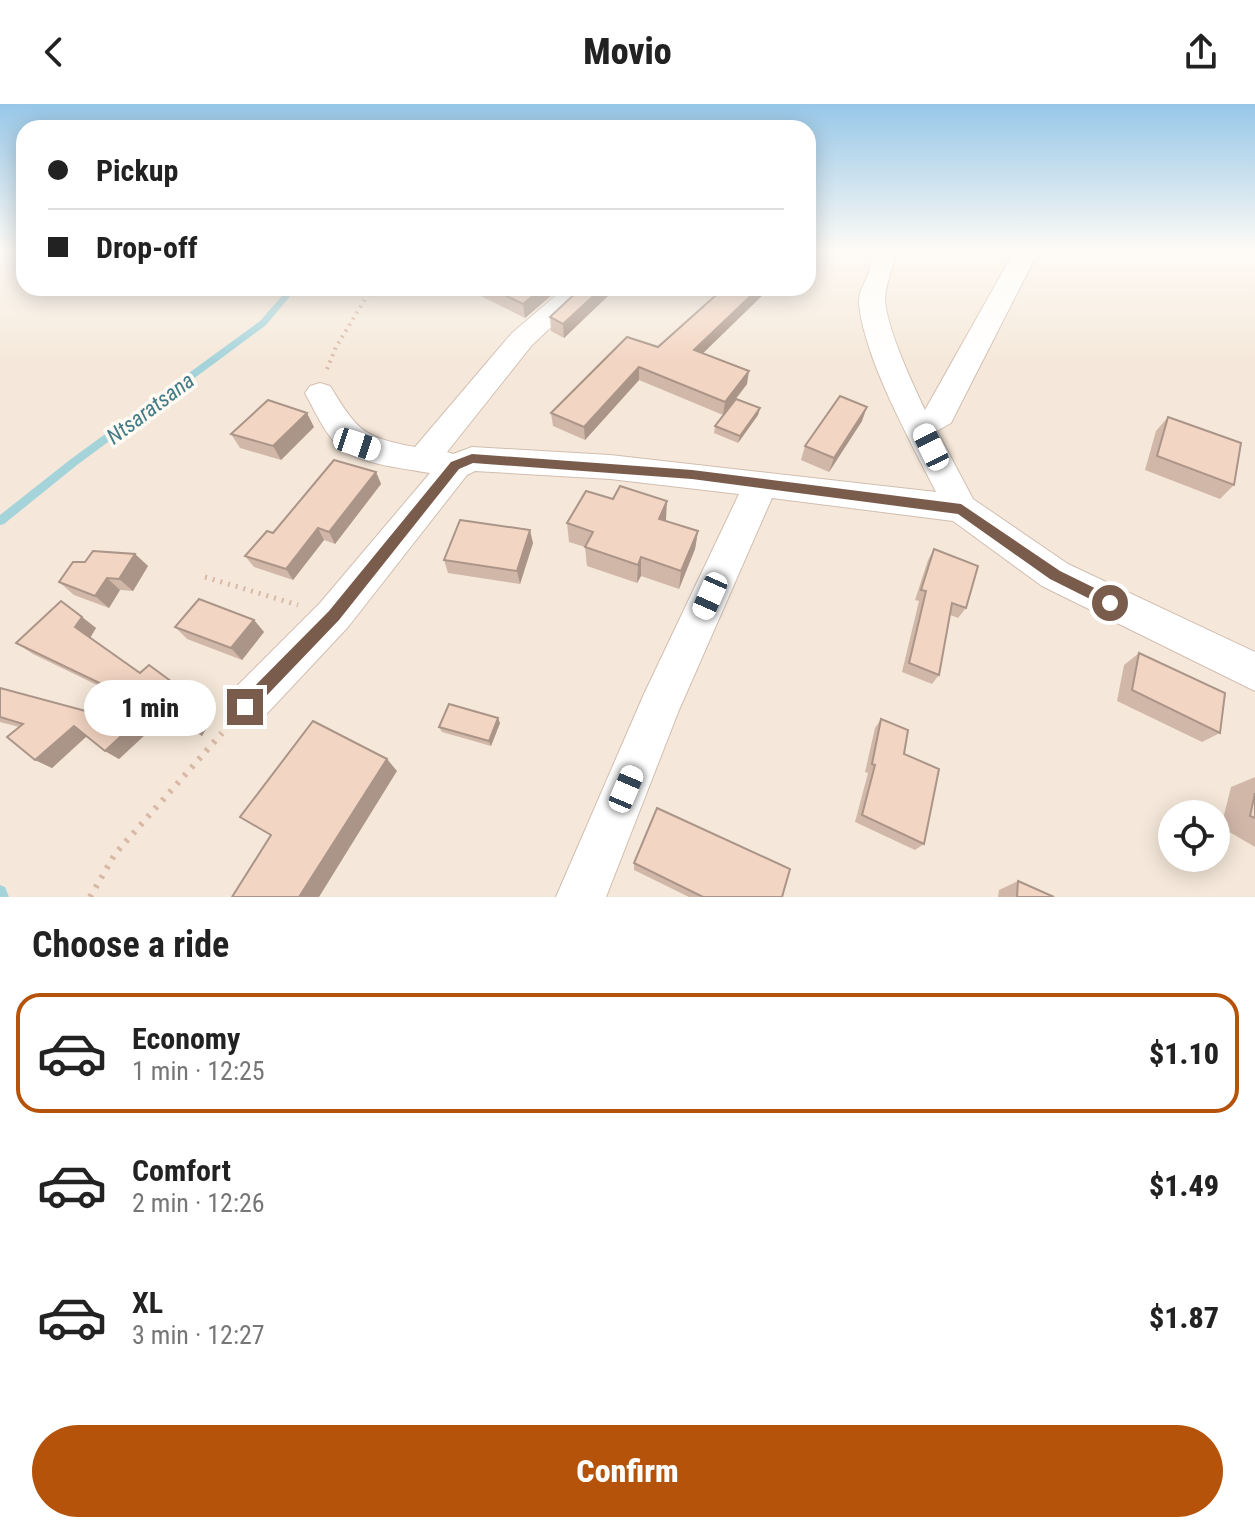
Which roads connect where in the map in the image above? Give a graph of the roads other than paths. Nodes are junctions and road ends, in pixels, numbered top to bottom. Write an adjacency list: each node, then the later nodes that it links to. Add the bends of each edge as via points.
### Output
1 (874, 287): 5 (street, via 872,302 897,379)
2 (1007, 287): 5 (street, via 940,415)
3 (571, 296): 6 (street, via 522,339)
4 (320, 393): 6 (street, via 357,444)
5 (921, 426): 8 (street)
6 (439, 462): 7 (street, via 507,460); 10 (street, via 334,615)
7 (761, 484): 8 (street); 11 (street, via 659,708)
8 (961, 509): 9 (street, via 1055,575)
9 (1252, 663)
10 (245, 707)
11 (581, 897)

